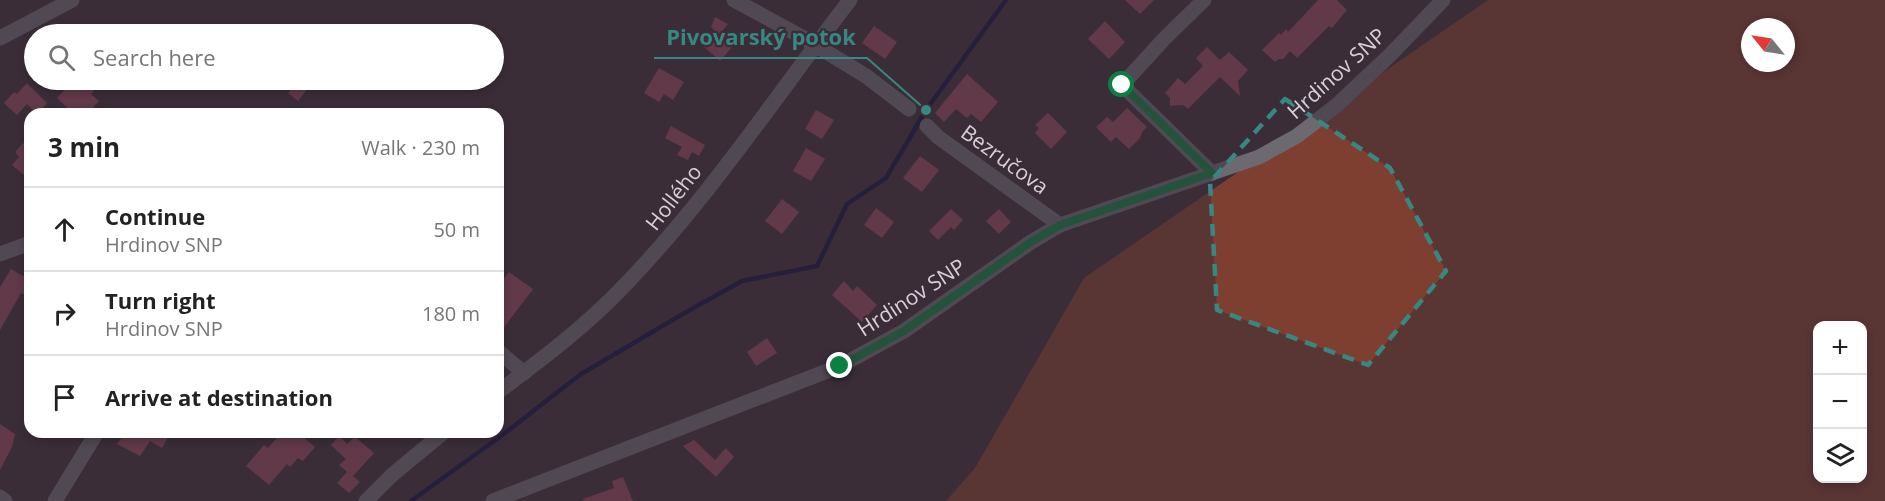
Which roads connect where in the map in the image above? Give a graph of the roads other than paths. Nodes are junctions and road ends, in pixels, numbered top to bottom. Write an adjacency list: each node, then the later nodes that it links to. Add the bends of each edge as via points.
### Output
1 (72, 0): 6 (street)
2 (734, 0): 9 (street)
3 (850, 0): 9 (street, Hollého)
4 (1204, 0): 12 (street, via 1122,85)
5 (1443, 0): 12 (street, Hrdinov SNP, via 1337,105 1297,136 1259,157)
6 (27, 24)
7 (24, 25): 8 (street)
8 (0, 38)
9 (815, 45): 10 (street, via 866,76); 17 (street, Hollého, via 659,249 588,321)
10 (909, 109)
11 (927, 126): 13 (street, Bezručova)
12 (1212, 173): 13 (street, Hrdinov SNP)
13 (1060, 225): 25 (street, Hrdinov SNP, via 904,331 840,366)
14 (24, 245): 15 (street)
15 (0, 254)
16 (504, 356): 17 (street)
17 (524, 373): 18 (street, Hollého)
18 (504, 388)
19 (93, 438): 23 (street)
20 (437, 438): 24 (street)
21 (0, 496): 22 (street)
22 (4, 501)
23 (55, 501)
24 (366, 501)
25 (493, 501)

